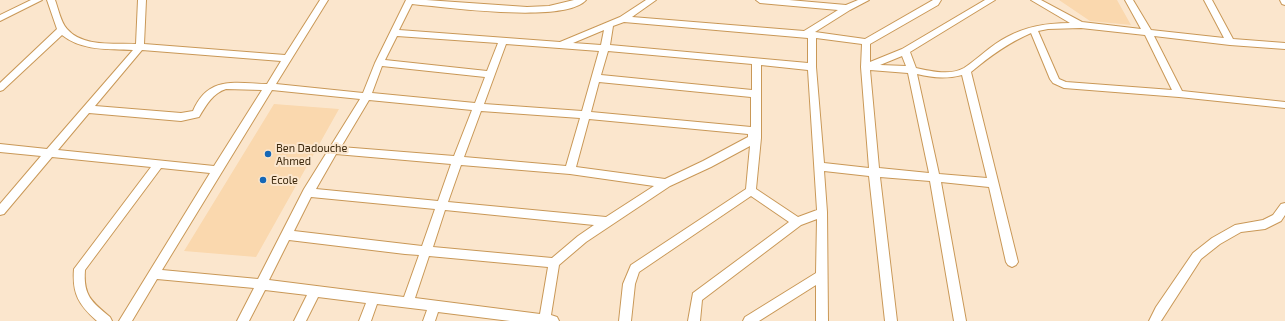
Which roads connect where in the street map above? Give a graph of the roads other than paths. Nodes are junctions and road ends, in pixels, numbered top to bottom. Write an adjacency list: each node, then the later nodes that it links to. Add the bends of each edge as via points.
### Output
1 (38, 0): 19 (street)
2 (51, 0): 24 (street)
3 (142, 0): 33 (street)
4 (324, 0): 36 (street)
5 (511, 0): 18 (street)
6 (582, 0): 18 (street, via 559,8 529,11)
7 (652, 0): 20 (street)
8 (760, 0): 17 (street)
9 (865, 0): 17 (street)
10 (937, 0): 29 (street)
11 (991, 0): 35 (street)
12 (1035, 0): 22 (street)
13 (1129, 0): 26 (street)
14 (1208, 0): 30 (street)
15 (410, 1): 16 (street); 25 (street)
16 (460, 3): 18 (street)
17 (847, 8): 27 (street)
18 (506, 9)
19 (0, 18)
20 (623, 19): 21 (street); 27 (street)
21 (609, 25): 31 (street); 34 (street)
22 (1081, 25): 23 (street); 26 (street)
23 (1033, 29): 42 (street, via 1010,39); 48 (street, via 1053,77 1060,84 1071,87)
24 (62, 30): 33 (street, via 72,38 92,45); 46 (street)
25 (395, 33): 28 (street); 38 (street)
26 (1148, 33): 30 (street); 48 (street)
27 (809, 34): 29 (street); 39 (street)
28 (503, 41): 31 (street); 43 (street)
29 (866, 42): 40 (street)
30 (1230, 42): 32 (street)
31 (558, 46): 34 (street)
32 (1285, 46)
33 (140, 47): 36 (street); 52 (street)
34 (604, 48): 37 (street); 44 (street)
35 (905, 51): 40 (street); 41 (street)
36 (287, 58): 45 (street)
37 (757, 61): 39 (street); 47 (street)
38 (379, 63): 43 (street); 49 (street)
39 (812, 67): 60 (street)
40 (865, 67): 41 (street); 63 (street)
41 (912, 70): 42 (street, via 942,76); 64 (street)
42 (966, 70): 66 (street)
43 (490, 74): 51 (street)
44 (595, 78): 47 (street); 53 (street)
45 (270, 87): 49 (street); 52 (street, via 226,86 215,89 200,105 196,114 181,118); 61 (street)
46 (0, 88)
47 (755, 94): 54 (street)
48 (1179, 94): 50 (street)
49 (366, 97): 51 (street); 56 (street)
50 (1285, 105)
51 (478, 107): 53 (street); 58 (street)
52 (88, 109): 57 (street)
53 (585, 115): 54 (street, via 745,130); 62 (street)
54 (756, 135): 65 (street, via 708,164); 67 (street)
55 (0, 148): 57 (street)
56 (334, 150): 58 (street); 68 (street)
57 (49, 153): 59 (street); 71 (street)
58 (457, 161): 62 (street); 69 (street)
59 (159, 164): 61 (street); 88 (street, via 80,269 80,293)
60 (819, 167): 63 (street); 72 (street)
61 (216, 170): 79 (street)
62 (570, 170): 65 (street)
63 (875, 172): 64 (street); 98 (street)
64 (934, 178): 66 (street); 99 (street)
65 (666, 183): 73 (street)
66 (993, 183): 77 (street)
67 (751, 191): 74 (street); 94 (street, via 635,269 629,284)
68 (308, 192): 69 (street); 75 (street)
69 (442, 204): 73 (street); 76 (street)
70 (1285, 207): 100 (street, via 1277,218 1265,224 1239,228 1197,256)
71 (0, 211)
72 (822, 212): 74 (street); 80 (street)
73 (607, 222): 78 (street)
74 (797, 222): 95 (street, via 697,297)
75 (286, 235): 76 (street); 81 (street)
76 (426, 252): 78 (street); 84 (street)
77 (1012, 262)
78 (554, 263): 87 (street)
79 (153, 274): 81 (street); 89 (street)
80 (823, 274): 96 (street); 97 (street)
81 (261, 284): 82 (street); 90 (street)
82 (315, 291): 83 (street); 91 (street)
83 (374, 299): 84 (street); 92 (street)
84 (408, 302): 85 (street)
85 (434, 306): 86 (street); 93 (street)
86 (493, 317): 87 (street)
87 (549, 320)
88 (106, 321)
89 (125, 321)
90 (243, 321)
91 (300, 321)
92 (365, 321)
93 (429, 321)
94 (625, 321)
95 (694, 321)
96 (749, 321)
97 (822, 321)
98 (891, 321)
99 (960, 321)
100 (1156, 321)

